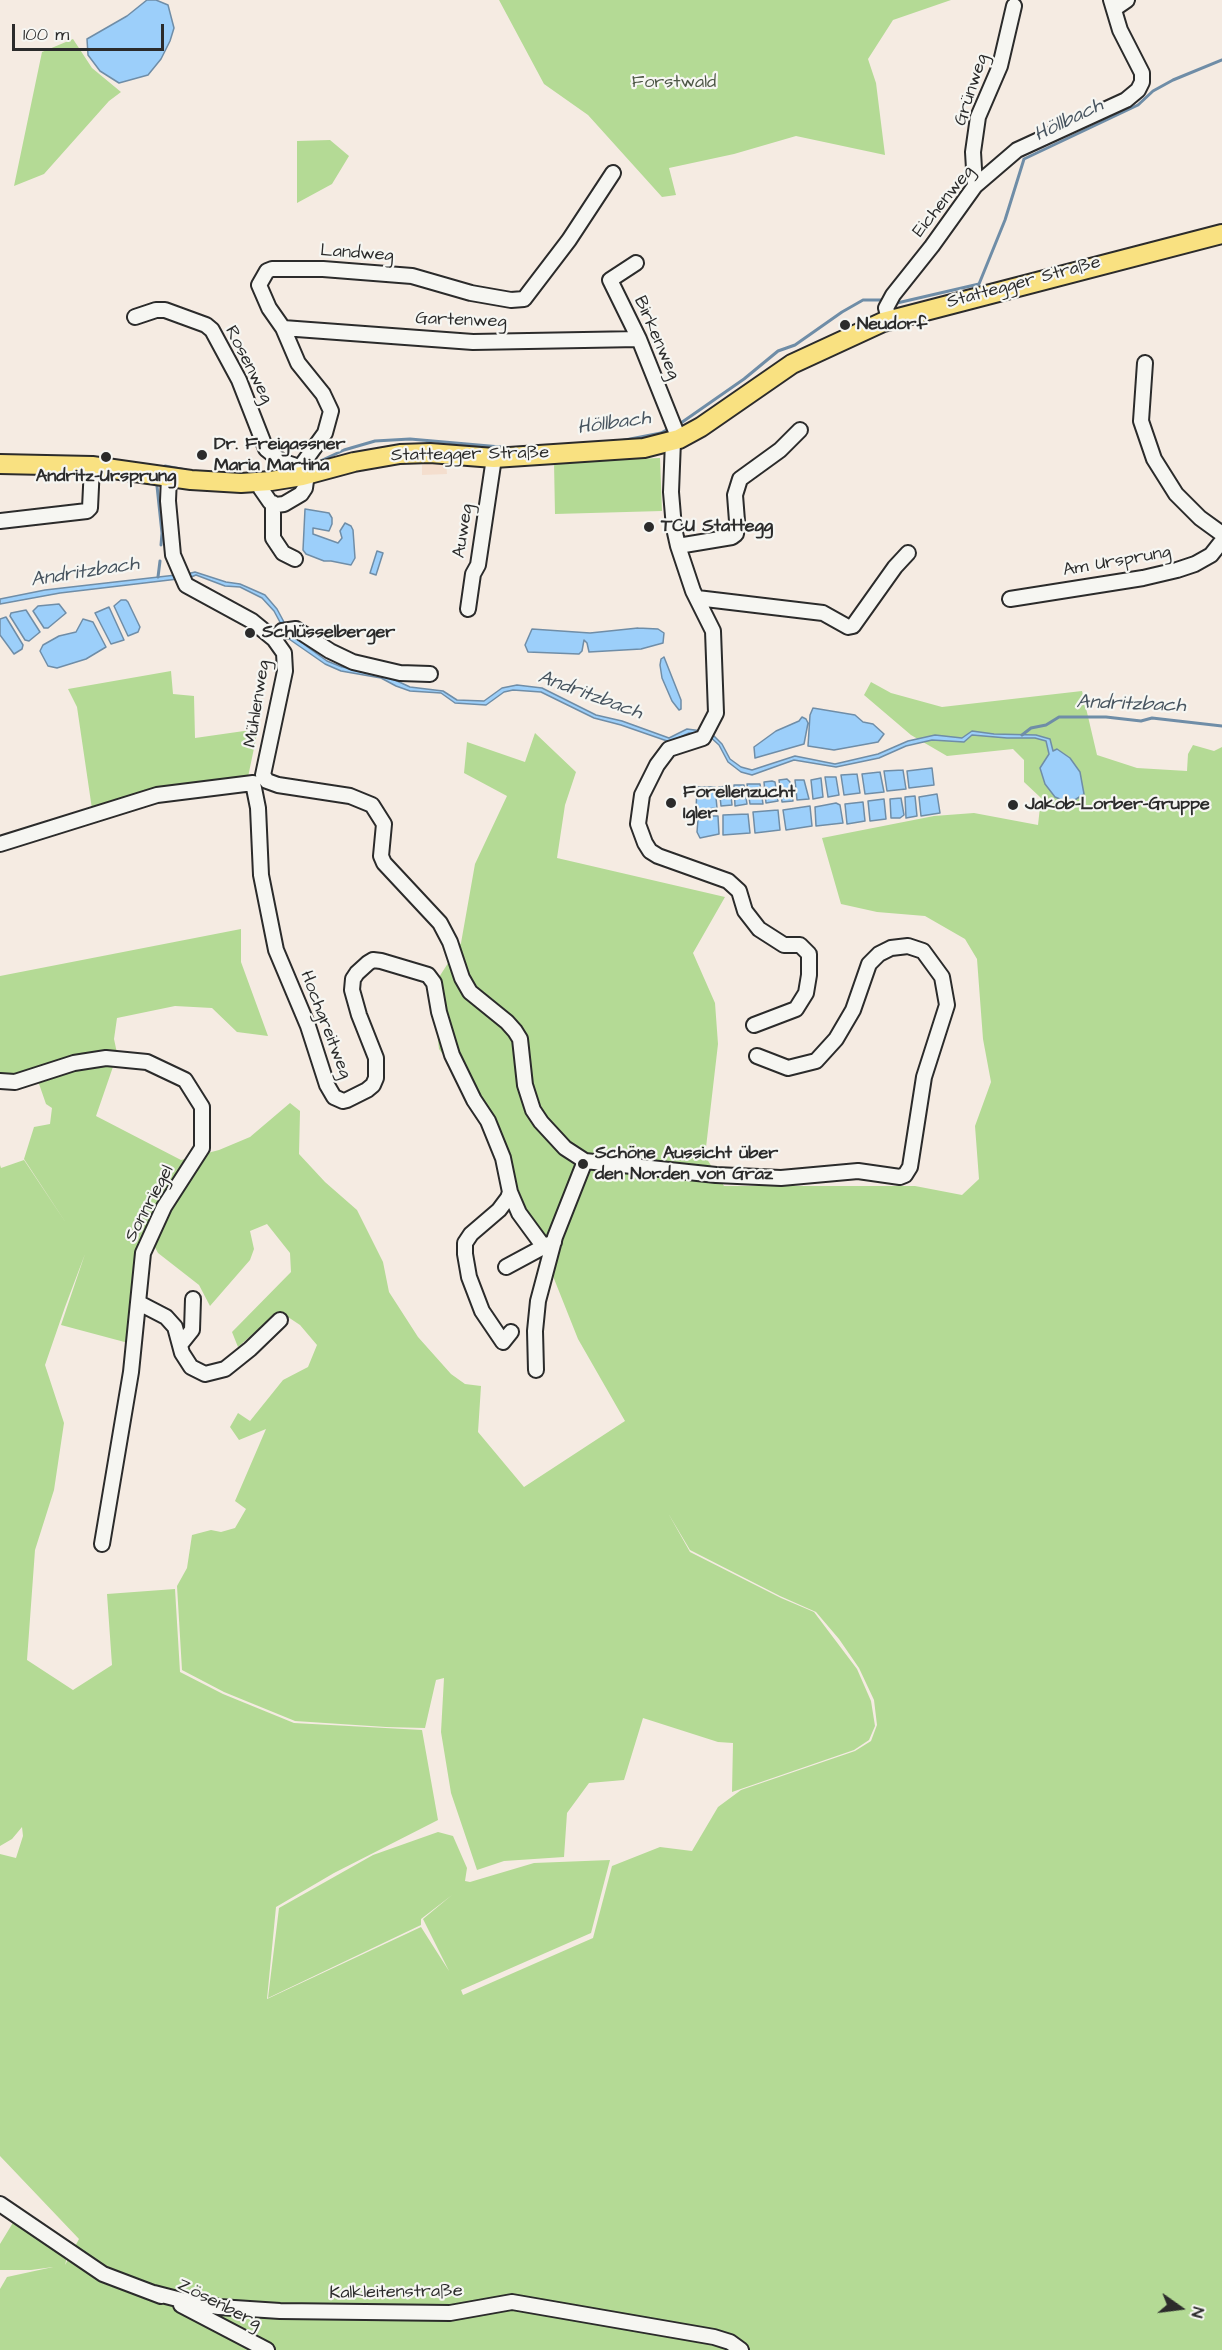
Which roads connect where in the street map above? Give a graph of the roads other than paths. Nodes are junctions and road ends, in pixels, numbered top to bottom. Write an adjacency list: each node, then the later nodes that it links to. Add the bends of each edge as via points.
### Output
1 (1127, 0): 2 (street, Eichenweg)
2 (1112, 4): 5 (street, Eichenweg, via 1120,30 1142,73 1138,90 1118,104 1017,150)
3 (1014, 6): 5 (street, Grünweg, via 1000,66 978,117 973,152)
4 (613, 173): 10 (street, Landweg, via 524,299 471,293 412,276 272,268 259,285)
5 (975, 186): 9 (street, Eichenweg, via 893,294 886,308)
6 (1222, 234): 9 (main road, Stattegger Straße)
7 (636, 263): 11 (street, Birkenweg, via 610,280)
8 (135, 317): 18 (street, Rosenweg, via 165,310 212,330 239,380 266,449)
9 (889, 320): 14 (main road, Stattegger Straße, via 792,364)
10 (283, 328): 11 (street, Gartenweg, via 473,342); 18 (street, Landweg, via 298,363 323,394 331,411 326,433 301,465)
11 (639, 339): 14 (street, Birkenweg)
12 (1145, 363): 23 (street, via 1141,421 1154,459 1176,494 1200,519)
13 (800, 430): 25 (street, via 740,479 735,495 736,534)
14 (676, 440): 15 (main road, Stattegger Straße, via 621,450); 25 (street, via 670,492)
15 (494, 458): 18 (main road, Stattegger Straße, via 400,454); 30 (street, Auweg)
16 (0, 464): 17 (main road, Stattegger Straße)
17 (92, 466): 19 (main road, Stattegger Straße); 22 (street, via 87,511)
18 (304, 475): 20 (main road, Stattegger Straße); 21 (street, Landweg, via 305,488 301,494 284,504)
19 (169, 477): 20 (main road, Stattegger Straße); 31 (street, Mühlenweg, via 173,553 186,585)
20 (259, 482): 21 (street)
21 (273, 503): 27 (street, via 273,538 283,553)
22 (0, 521)
23 (1222, 534)
24 (1222, 541): 29 (street, Am Ursprung, via 1211,555 1176,570)
25 (678, 546): 28 (street)
26 (908, 553): 28 (street, via 853,626 823,613)
27 (295, 559)
28 (697, 598): 35 (street, via 713,631 716,713 706,733 669,749 657,765 642,795 638,824 650,851 728,880 759,928 783,945 800,945 809,954 806,993 796,1009)
29 (1010, 599)
30 (468, 609)
31 (282, 633): 32 (street, via 301,632 353,662 400,673); 33 (street, Mühlenweg, via 286,664)
32 (430, 674)
33 (258, 779): 34 (street, via 157,795); 38 (street, via 350,796 372,805 384,824 384,863 440,923 470,992 515,1031 520,1039 525,1085 533,1110 565,1148); 39 (street, Hochgreitweg, via 261,875 276,950 330,1092 339,1100 347,1100 373,1085 376,1077 376,1058 352,990 357,973 373,960 428,975 434,983 452,1056 496,1136)
34 (0, 844)
35 (754, 1025)
36 (757, 1056): 38 (street, via 788,1068 816,1061 836,1039 853,1010 869,964 891,948 908,946 923,951 942,977 947,1005 924,1077 910,1167 905,1175 846,1172 781,1178)
37 (0, 1082): 43 (street, Sonnriegel, via 15,1082 74,1063 106,1058 147,1062 185,1080 202,1107 202,1148 164,1207 142,1253)
38 (585, 1161): 40 (street)
39 (510, 1192): 40 (street, Hochgreitweg, via 519,1213); 45 (street, via 499,1210 465,1243 469,1277 482,1311 503,1342)
40 (550, 1244): 41 (street); 47 (street, via 538,1301)
41 (506, 1267)
42 (193, 1299): 46 (street, via 192,1330)
43 (139, 1302): 46 (street, via 176,1327); 48 (street, Sonnriegel)
44 (280, 1320): 46 (street, via 225,1369 205,1374 191,1367)
45 (511, 1332)
46 (180, 1345)
47 (536, 1370)
48 (102, 1544)
49 (0, 2204): 50 (street, via 103,2274)
50 (154, 2293): 51 (street, Zösenberg); 52 (street, Kalkleitenstraße, via 211,2306 280,2311 450,2313 512,2302 714,2337)
51 (267, 2350)
52 (741, 2350)

